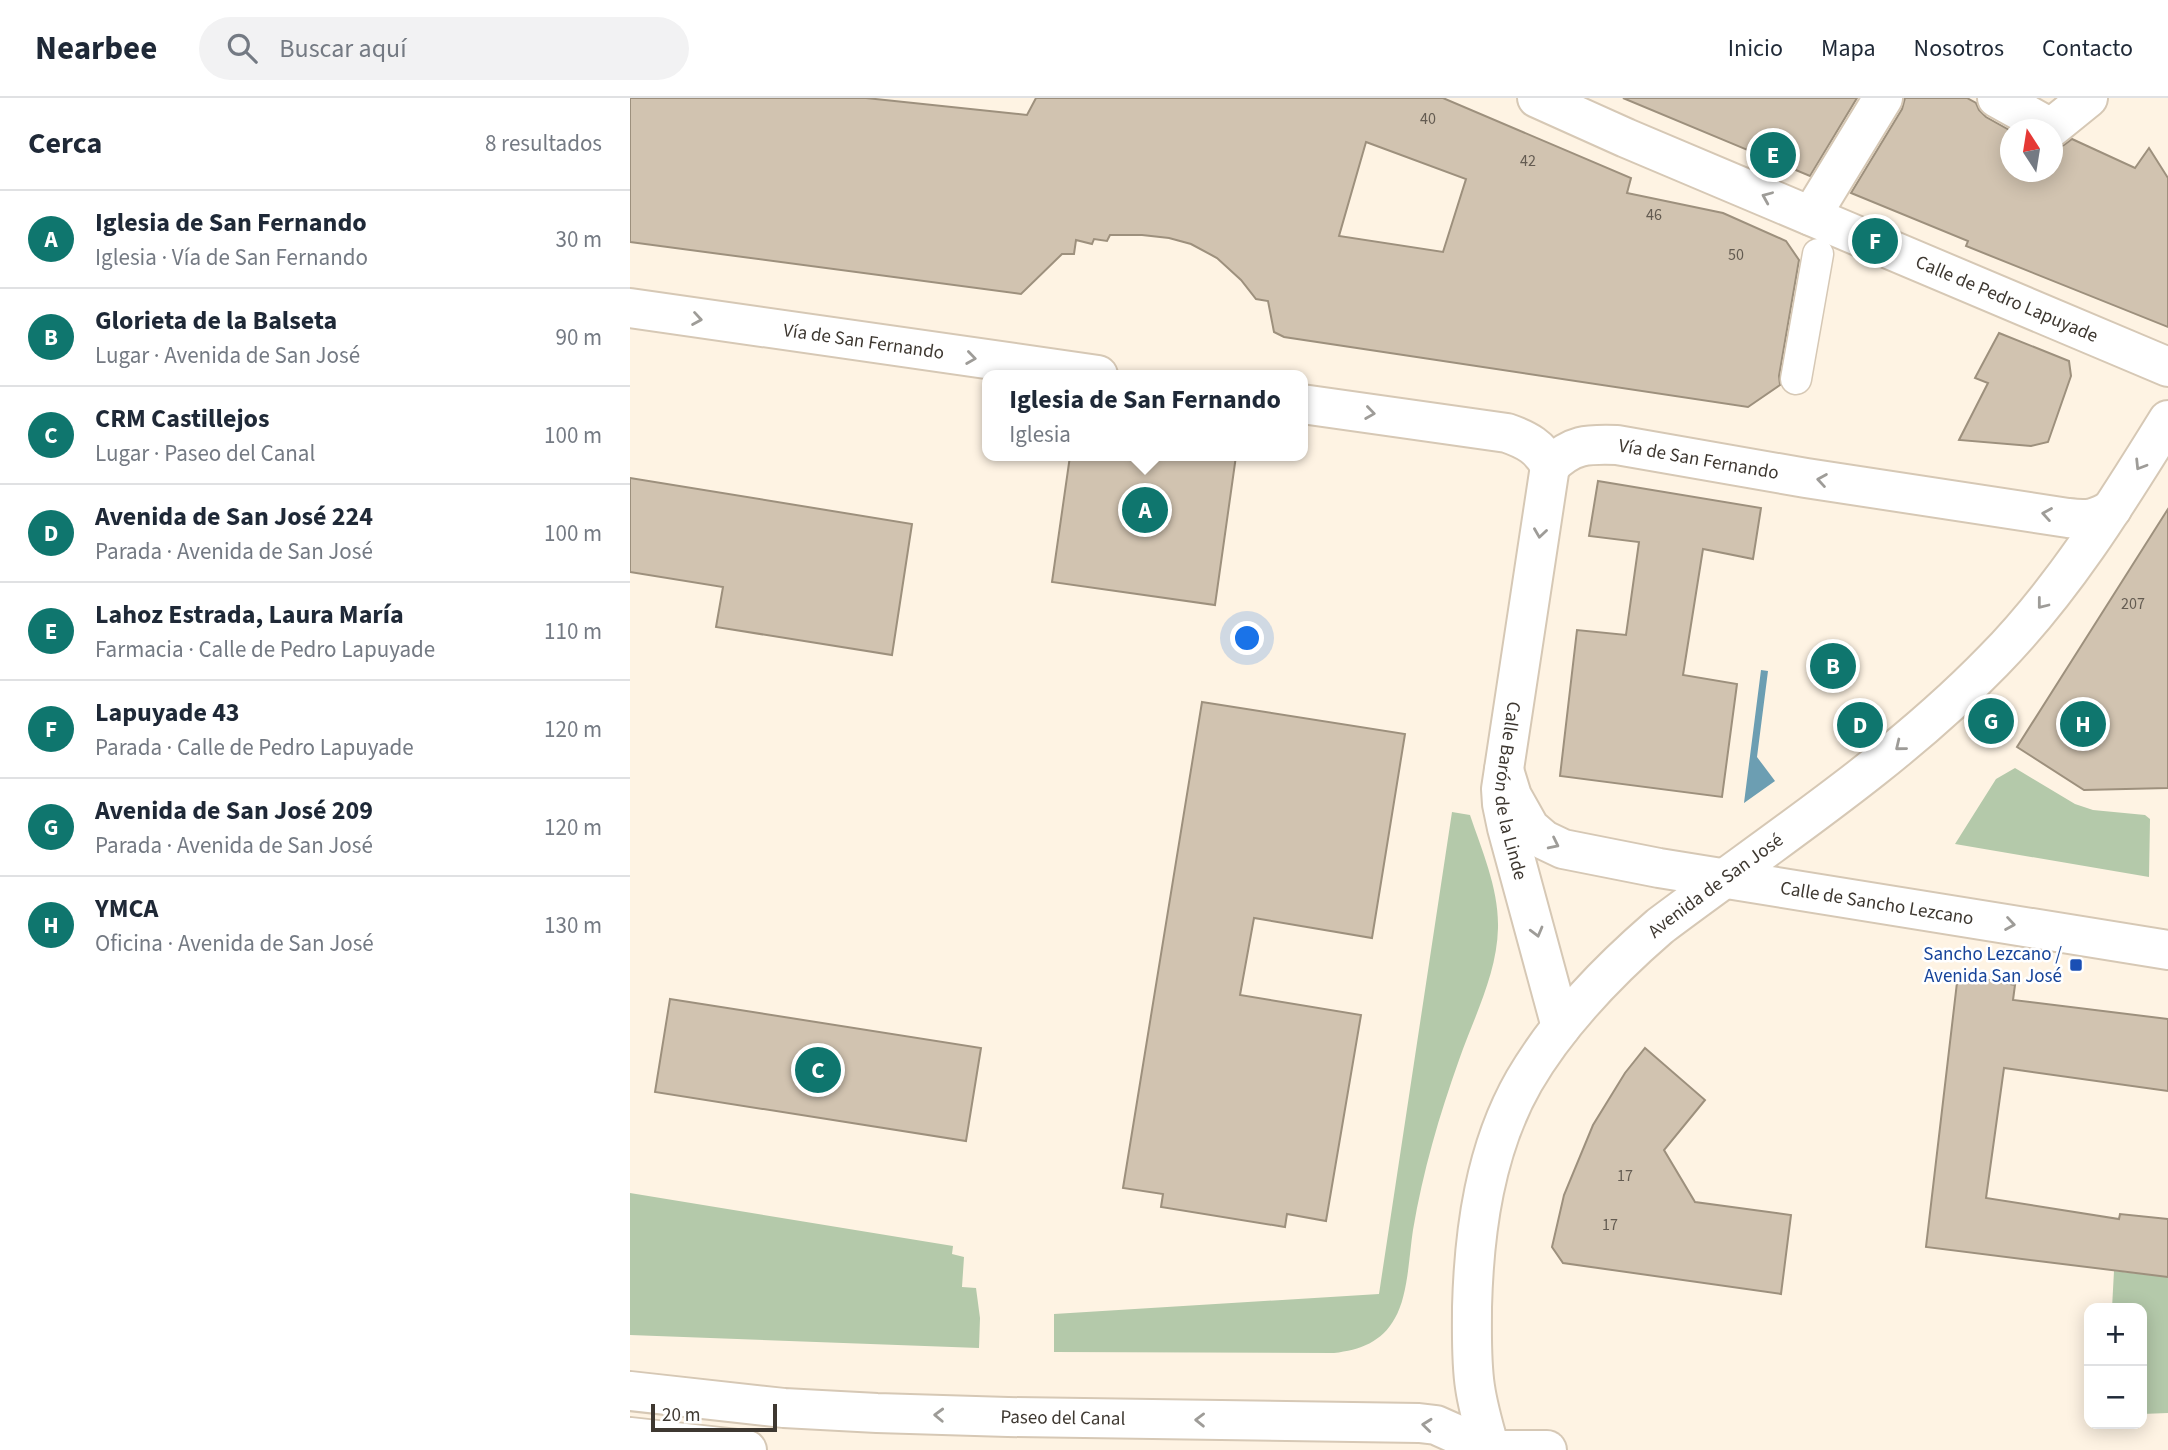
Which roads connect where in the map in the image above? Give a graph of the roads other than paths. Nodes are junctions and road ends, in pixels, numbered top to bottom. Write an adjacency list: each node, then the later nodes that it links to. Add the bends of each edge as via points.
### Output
1 (1537, 98): 5 (street, Calle de Pedro Lapuyade)
2 (1883, 98): 6 (street)
3 (1997, 98): 4 (street, via 2051,128)
4 (2088, 98)
5 (1586, 108): 6 (street, Calle de Pedro Lapuyade, one-way to 5)
6 (1811, 216): 9 (street, Calle de Pedro Lapuyade)
7 (1818, 254): 11 (street)
8 (630, 308): 10 (street, Vía de San Fernando, one-way to 10)
9 (2168, 368)
10 (1063, 370)
11 (1796, 379)
12 (1308, 405): 14 (street, one-way to 14, via 1507,433 1532,443)
13 (2168, 420): 15 (street, Avenida de San José, one-way to 15)
14 (1550, 466): 15 (street, Vía de San Fernando, one-way to 14, via 2098,518 2067,518 1617,445 1578,446); 16 (street, Calle Barón de la Linde, one-way to 16)
15 (2112, 509): 17 (street, Avenida de San José, one-way to 17, via 1993,662 1884,758)
16 (1504, 771): 17 (street, Calle de Sancho Lezcano, one-way to 17, via 1521,815 1544,840 1576,853); 19 (street, Calle Barón de la Linde, one-way to 19, via 1501,789 1507,828)
17 (1725, 878): 18 (street, Calle de Sancho Lezcano, one-way to 18); 19 (street, Avenida de San José, via 1636,947)
18 (2168, 950)
19 (1562, 1027): 22 (street, Avenida de San José, via 1524,1082 1504,1124 1476,1237 1473,1361)
20 (630, 1391): 22 (street, Paseo del Canal, one-way to 20, via 1436,1425 1419,1423 877,1413)
21 (630, 1437): 23 (street)
22 (1489, 1449): 24 (street, Paseo del Canal)
23 (747, 1450)
24 (1546, 1450)

